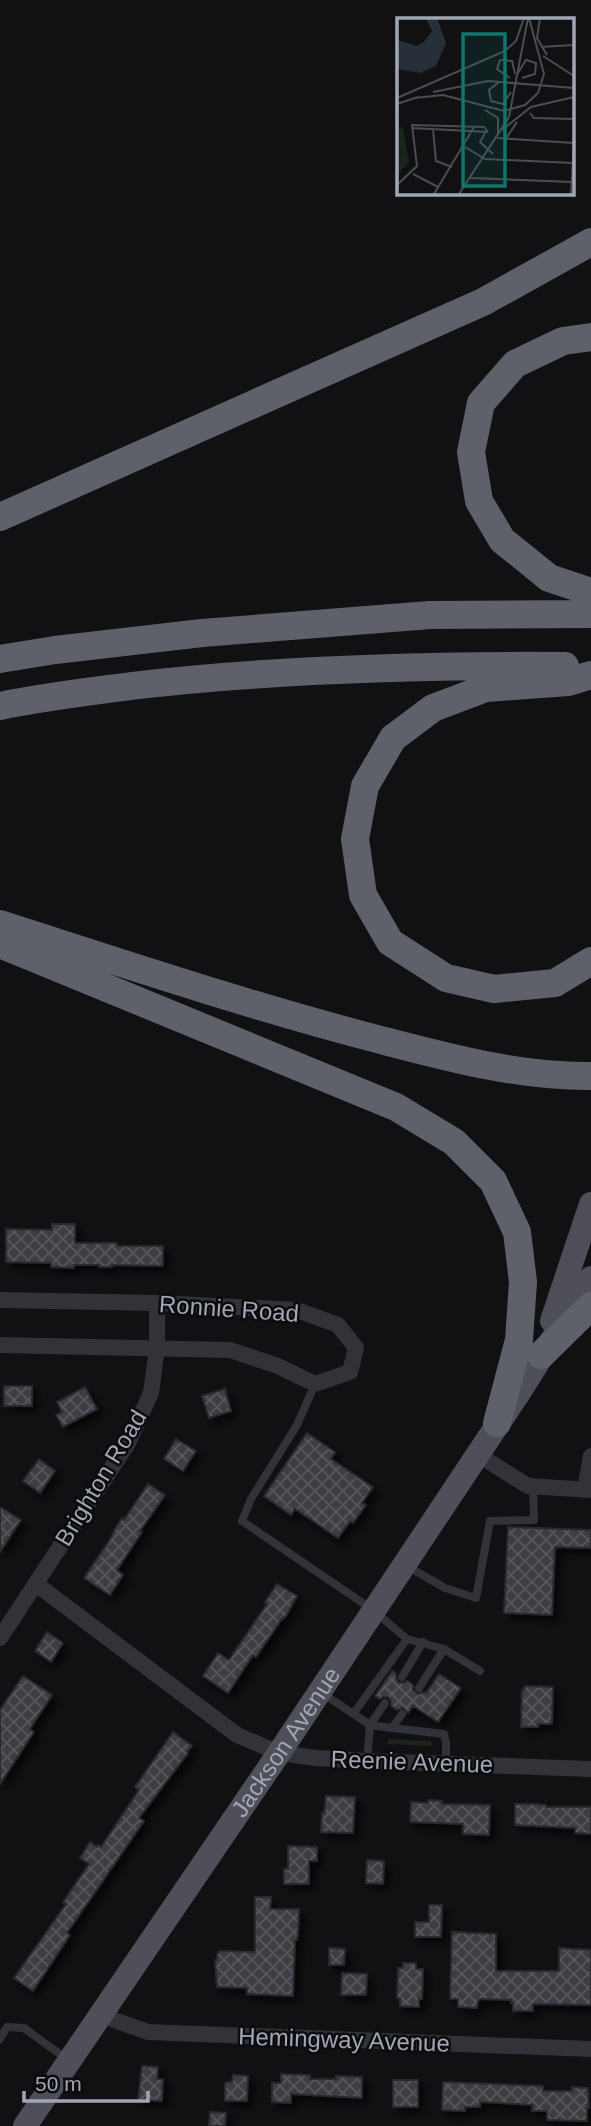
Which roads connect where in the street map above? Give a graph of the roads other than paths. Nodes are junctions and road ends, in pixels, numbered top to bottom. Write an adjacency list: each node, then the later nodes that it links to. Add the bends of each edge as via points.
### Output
1 (591, 242): 3 (highway, via 484,302)
2 (591, 337): 4 (highway, via 563,341 515,365 481,403 471,452 479,501 502,540 549,578)
3 (0, 517)
4 (591, 592)
5 (591, 614): 6 (highway, via 430,615 202,633)
6 (0, 659)
7 (591, 667): 9 (highway, via 355,668 204,677)
8 (591, 675): 12 (highway, via 568,682 486,688 433,708 393,738 365,786 355,839 363,895 390,942 446,978 494,989 555,983)
9 (0, 706)
10 (0, 925): 13 (highway, via 320,1024 451,1058)
11 (0, 944): 23 (highway, via 396,1107 454,1142 493,1181 517,1232 523,1282 519,1340)
12 (591, 961)
13 (584, 1076)
14 (591, 1204): 21 (main road, Jackson Avenue)
15 (591, 1278): 21 (main road, Jackson Avenue)
16 (0, 1300): 17 (street, Ronnie Road)
17 (157, 1303): 20 (street, Brighton Road); 22 (street, Ronnie Road, via 297,1310 338,1325 356,1348 350,1372)
18 (591, 1306): 21 (highway)
19 (0, 1345): 20 (street, Ronnie Road)
20 (157, 1348): 22 (street, Ronnie Road, via 230,1350); 29 (street, Brighton Road, via 151,1393 128,1443)
21 (541, 1355): 23 (main road, Jackson Avenue)
22 (315, 1384): 30 (lane, via 298,1424 242,1521)
23 (497, 1423): 24 (main road, Jackson Avenue)
24 (477, 1454): 26 (street); 28 (main road, Jackson Avenue)
25 (591, 1456): 27 (street)
26 (533, 1486): 27 (street); 28 (lane, via 534,1520 490,1521 476,1598 445,1588)
27 (588, 1490)
28 (405, 1564): 30 (main road, Jackson Avenue)
29 (36, 1584): 31 (street, Brighton Road); 44 (street, Reenie Avenue, via 237,1735)
30 (373, 1610): 32 (lane); 38 (main road, Jackson Avenue)
31 (0, 1638)
32 (407, 1639): 33 (lane); 40 (lane)
33 (423, 1642): 34 (lane); 36 (lane)
34 (444, 1649): 35 (lane); 37 (lane)
35 (480, 1671)
36 (402, 1677)
37 (419, 1688)
38 (320, 1691): 40 (lane); 44 (main road, Jackson Avenue)
39 (385, 1703): 42 (lane)
40 (354, 1713): 42 (lane)
41 (402, 1714): 43 (lane)
42 (370, 1725): 43 (lane); 45 (lane)
43 (392, 1728): 46 (lane, via 444,1734)
44 (279, 1753): 45 (street, Reenie Avenue); 48 (main road, Jackson Avenue)
45 (367, 1761): 46 (street, Reenie Avenue)
46 (446, 1764): 47 (street, Reenie Avenue)
47 (591, 1769)
48 (100, 2015): 50 (street, Hemingway Avenue, via 148,2032); 51 (main road, Jackson Avenue)
49 (0, 2039): 51 (lane, via 7,2028 24,2028)
50 (591, 2049)
51 (69, 2060): 52 (main road, Jackson Avenue)
52 (25, 2126)

